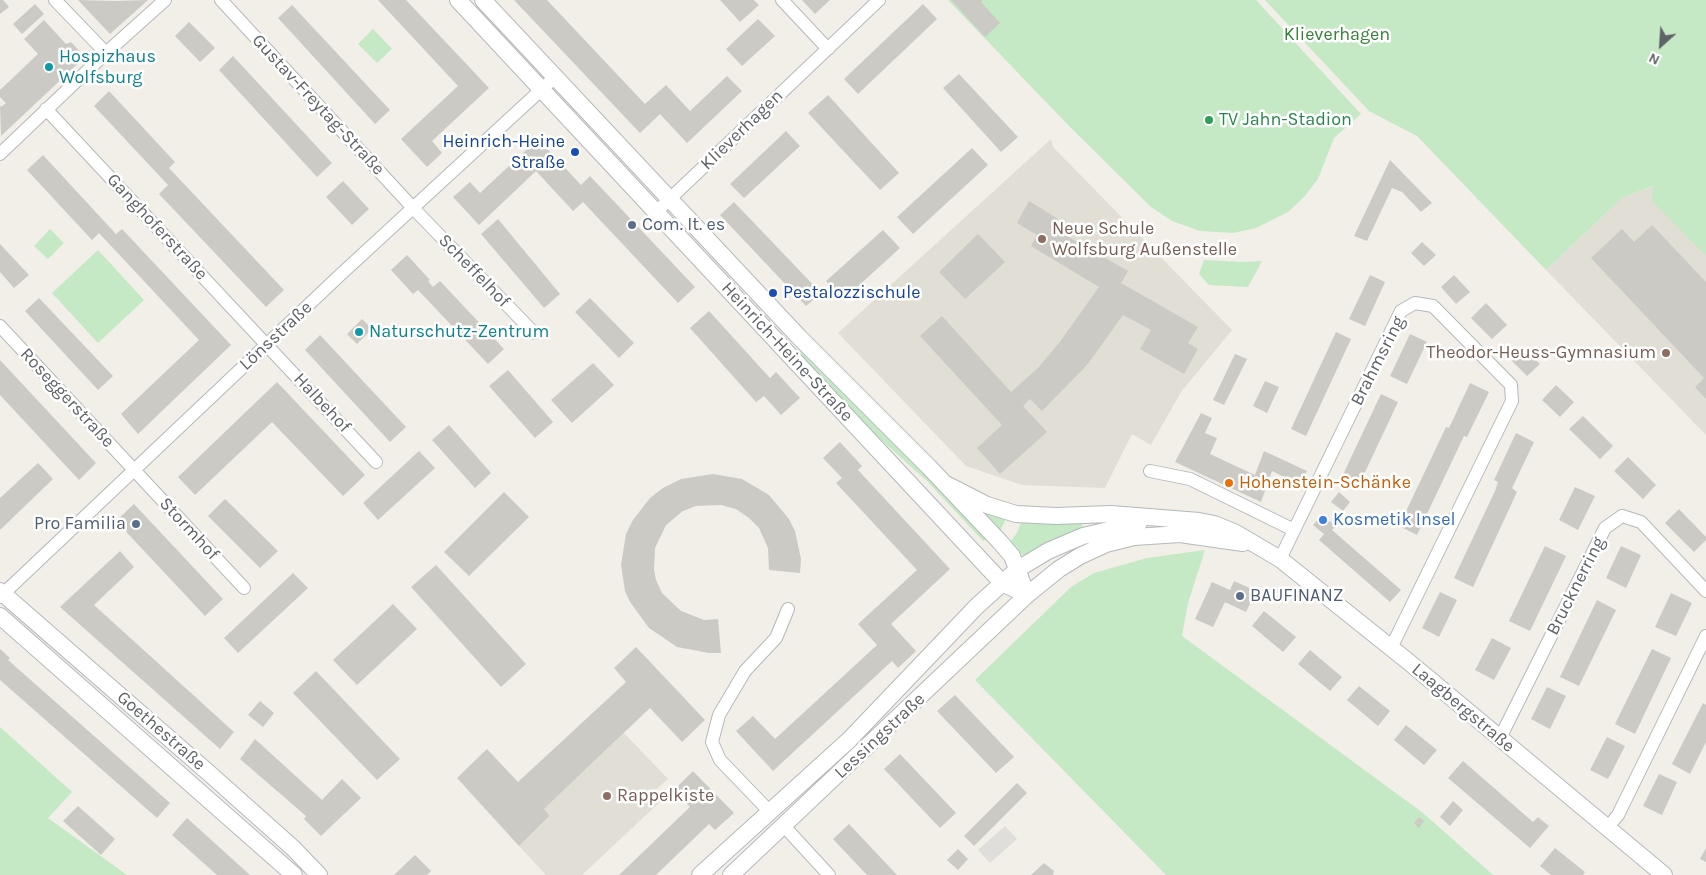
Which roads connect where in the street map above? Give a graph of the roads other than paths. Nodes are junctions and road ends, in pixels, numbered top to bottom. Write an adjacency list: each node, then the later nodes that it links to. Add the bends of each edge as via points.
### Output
1 (54, 0): 9 (street)
2 (165, 0): 9 (street)
3 (221, 0): 15 (street, Gustav-Freytag-Straße)
4 (458, 0): 11 (street, Heinrich-Heine-Straße)
5 (483, 0): 10 (street, Heinrich-Heine-Straße)
6 (782, 0): 8 (street)
7 (879, 0): 8 (street, Klieverhagen)
8 (828, 49): 14 (street, Klieverhagen)
9 (106, 53): 12 (street)
10 (555, 77): 11 (street, Lönsstraße); 14 (street, Heinrich-Heine-Straße)
11 (542, 89): 15 (street, Lönsstraße); 16 (street, Heinrich-Heine-Straße)
12 (46, 110): 13 (street); 19 (street, Ganghoferstraße)
13 (0, 154)
14 (669, 199): 16 (street, Klieverhagen); 23 (street, Heinrich-Heine-Straße, via 799,337)
15 (414, 209): 18 (street, Scheffelhof); 19 (street, Lönsstraße)
16 (656, 212): 30 (street, Heinrich-Heine-Straße)
17 (0, 326): 21 (street, Roseggerstraße)
18 (534, 334)
19 (268, 344): 20 (street, Halbehof); 21 (street, Lönsstraße)
20 (376, 462)
21 (134, 470): 31 (street, Stormhof); 33 (street, Lönsstraße)
22 (1150, 472): 26 (street, via 1190,480)
23 (946, 484): 24 (street, Heinrich-Heine-Straße, via 986,506 1016,514); 29 (street, Heinrich-Heine-Straße, via 1012,556)
24 (1111, 514): 25 (street, Laagbergstraße)
25 (1164, 520): 27 (street, Laagbergstraße, via 1214,524); 29 (street, Laagbergstraße, via 1122,525 1083,536)
26 (1294, 530): 28 (street, Brahmsring); 38 (street, Brahmsring, via 1401,311 1415,303 1432,306 1511,385 1512,401)
27 (1258, 546): 28 (street, Laagbergstraße); 34 (street, Laagbergstraße, via 1180,534 1134,537 1106,544 1080,556)
28 (1280, 559): 38 (street, Laagbergstraße)
29 (1018, 569): 30 (street, Laagbergstraße); 34 (street, Heinrich-Heine-Straße)
30 (1002, 582): 34 (street, Heinrich-Heine-Straße); 40 (street, Lessingstraße, via 849,740)
31 (244, 588)
32 (1706, 591): 39 (street, Brucknerring, via 1641,522 1622,516 1605,528)
33 (1, 594): 44 (street, Goethestraße, via 210,774)
34 (1027, 595): 41 (street, Lessingstraße)
35 (788, 609): 40 (street, via 776,638 745,671 719,715 712,742 720,760)
36 (0, 616): 43 (street, Goethestraße)
37 (1706, 636): 42 (street, via 1618,815)
38 (1391, 648): 39 (street, Laagbergstraße)
39 (1500, 738): 42 (street, Laagbergstraße)
40 (770, 812): 45 (street, Lessingstraße)
41 (783, 826): 46 (street, Lessingstraße); 47 (street)
42 (1608, 827): 48 (street, Laagbergstraße)
43 (294, 875)
44 (319, 875)
45 (700, 875)
46 (731, 875)
47 (829, 875)
48 (1664, 875)

